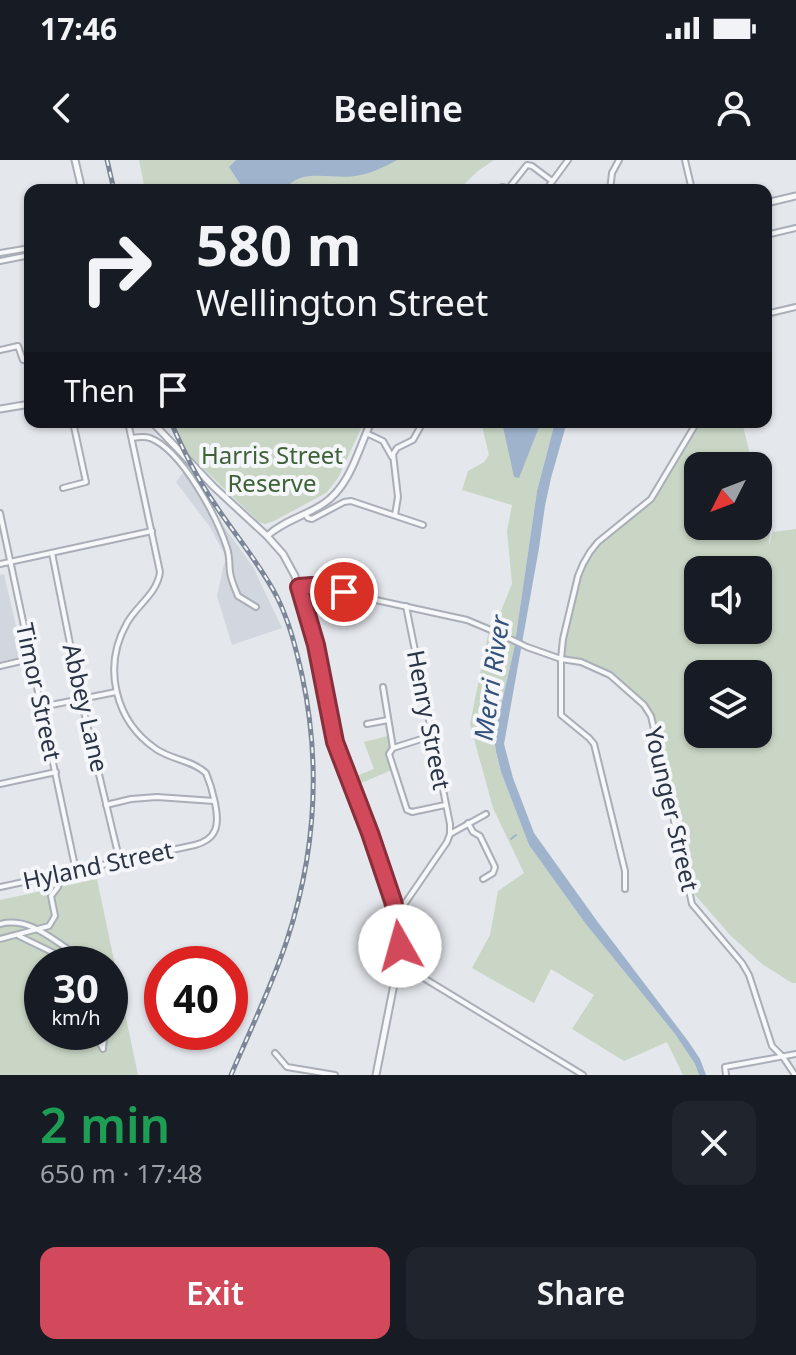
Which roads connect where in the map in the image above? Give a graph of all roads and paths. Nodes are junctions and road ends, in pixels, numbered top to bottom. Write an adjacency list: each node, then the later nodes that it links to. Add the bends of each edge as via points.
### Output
1 (75, 160): 6 (street)
2 (568, 160): 5 (street)
3 (619, 160): 9 (street)
4 (685, 160): 10 (street)
5 (552, 181): 7 (street, via 527,165); 8 (street)
6 (81, 184)
7 (513, 184)
8 (550, 184)
9 (611, 184)
10 (691, 184)
11 (796, 196): 12 (street)
12 (772, 202)
13 (796, 228): 14 (street)
14 (772, 234)
15 (24, 249): 16 (street)
16 (0, 253)
17 (24, 256): 18 (street)
18 (0, 261)
19 (796, 307): 20 (street)
20 (772, 313)
21 (0, 350): 22 (street, via 18,346)
22 (23, 360)
23 (24, 405): 24 (street)
24 (0, 409)
25 (74, 428): 36 (street, via 86,482)
26 (130, 428): 32 (street)
27 (158, 428): 42 (street)
28 (368, 428): 31 (street)
29 (420, 428): 34 (street, via 413,440)
30 (693, 428): 50 (street, via 651,499 590,552 578,576)
31 (366, 433): 33 (street); 38 (street, via 341,488)
32 (132, 438): 41 (street); 48 (street, via 155,441 191,476 226,545 238,596)
33 (379, 439): 34 (street); 35 (street)
34 (401, 446): 35 (street, via 394,451)
35 (394, 461): 39 (street)
36 (63, 488)
37 (0, 513): 44 (street, Timor Street)
38 (305, 514): 39 (street, via 312,519 349,501); 42 (street)
39 (395, 515): 40 (street)
40 (423, 525)
41 (152, 531): 43 (street); 53 (street, via 159,581 122,633)
42 (267, 536): 46 (street)
43 (52, 553): 44 (street); 54 (street, Abbey Lane)
44 (12, 561): 45 (street); 49 (street, Timor Street)
45 (0, 564)
46 (299, 587): 47 (street, Younger Street); 74 (street, via 335,742)
47 (406, 606): 50 (street, Younger Street, via 467,620); 58 (street, Henry Street)
48 (256, 607)
49 (30, 659): 51 (street); 55 (street, Timor Street)
50 (561, 659): 73 (street, via 561,715 594,744); 86 (street, Younger Street, via 610,675 651,716 692,904 742,963 772,1046)
51 (0, 666)
52 (383, 687): 56 (street)
53 (116, 692): 54 (street); 62 (street, via 129,722 145,740 206,773)
54 (81, 699): 55 (street); 63 (street, Abbey Lane)
55 (41, 707): 60 (street, Timor Street)
56 (389, 720): 57 (street); 59 (street)
57 (367, 724)
58 (431, 736): 59 (street); 64 (street, Henry Street)
59 (393, 748): 64 (street, via 389,754 407,810)
60 (56, 772): 61 (street); 69 (street, Timor Street)
61 (0, 784)
62 (214, 801): 63 (street, via 157,797); 68 (street, Hyland Street, via 212,836 195,845)
63 (106, 805): 68 (street, Abbey Lane)
64 (445, 805): 67 (street, Henry Street)
65 (486, 814): 66 (street)
66 (468, 823): 67 (street); 71 (street, via 495,867)
67 (450, 834): 74 (street)
68 (120, 862): 69 (street, Hyland Street)
69 (76, 871): 70 (street, Hyland Street)
70 (62, 874): 72 (street, Hyland Street); 76 (street, via 51,896 55,916)
71 (483, 879)
72 (0, 887)
73 (625, 889)
74 (397, 915): 81 (street)
75 (0, 924): 76 (street, via 11,921)
76 (40, 929): 77 (street); 80 (street)
77 (17, 935): 78 (street); 79 (street)
78 (0, 939)
79 (40, 946)
80 (66, 946)
81 (398, 961): 82 (street); 83 (street)
82 (397, 969): 83 (street); 88 (street)
83 (422, 977): 89 (street)
84 (275, 1053): 87 (street, via 287,1067)
85 (796, 1054): 86 (street)
86 (783, 1057): 90 (street, via 725,1067); 91 (street, Younger Street)
87 (335, 1075)
88 (376, 1075)
89 (583, 1075)
90 (726, 1075)
91 (795, 1075)

